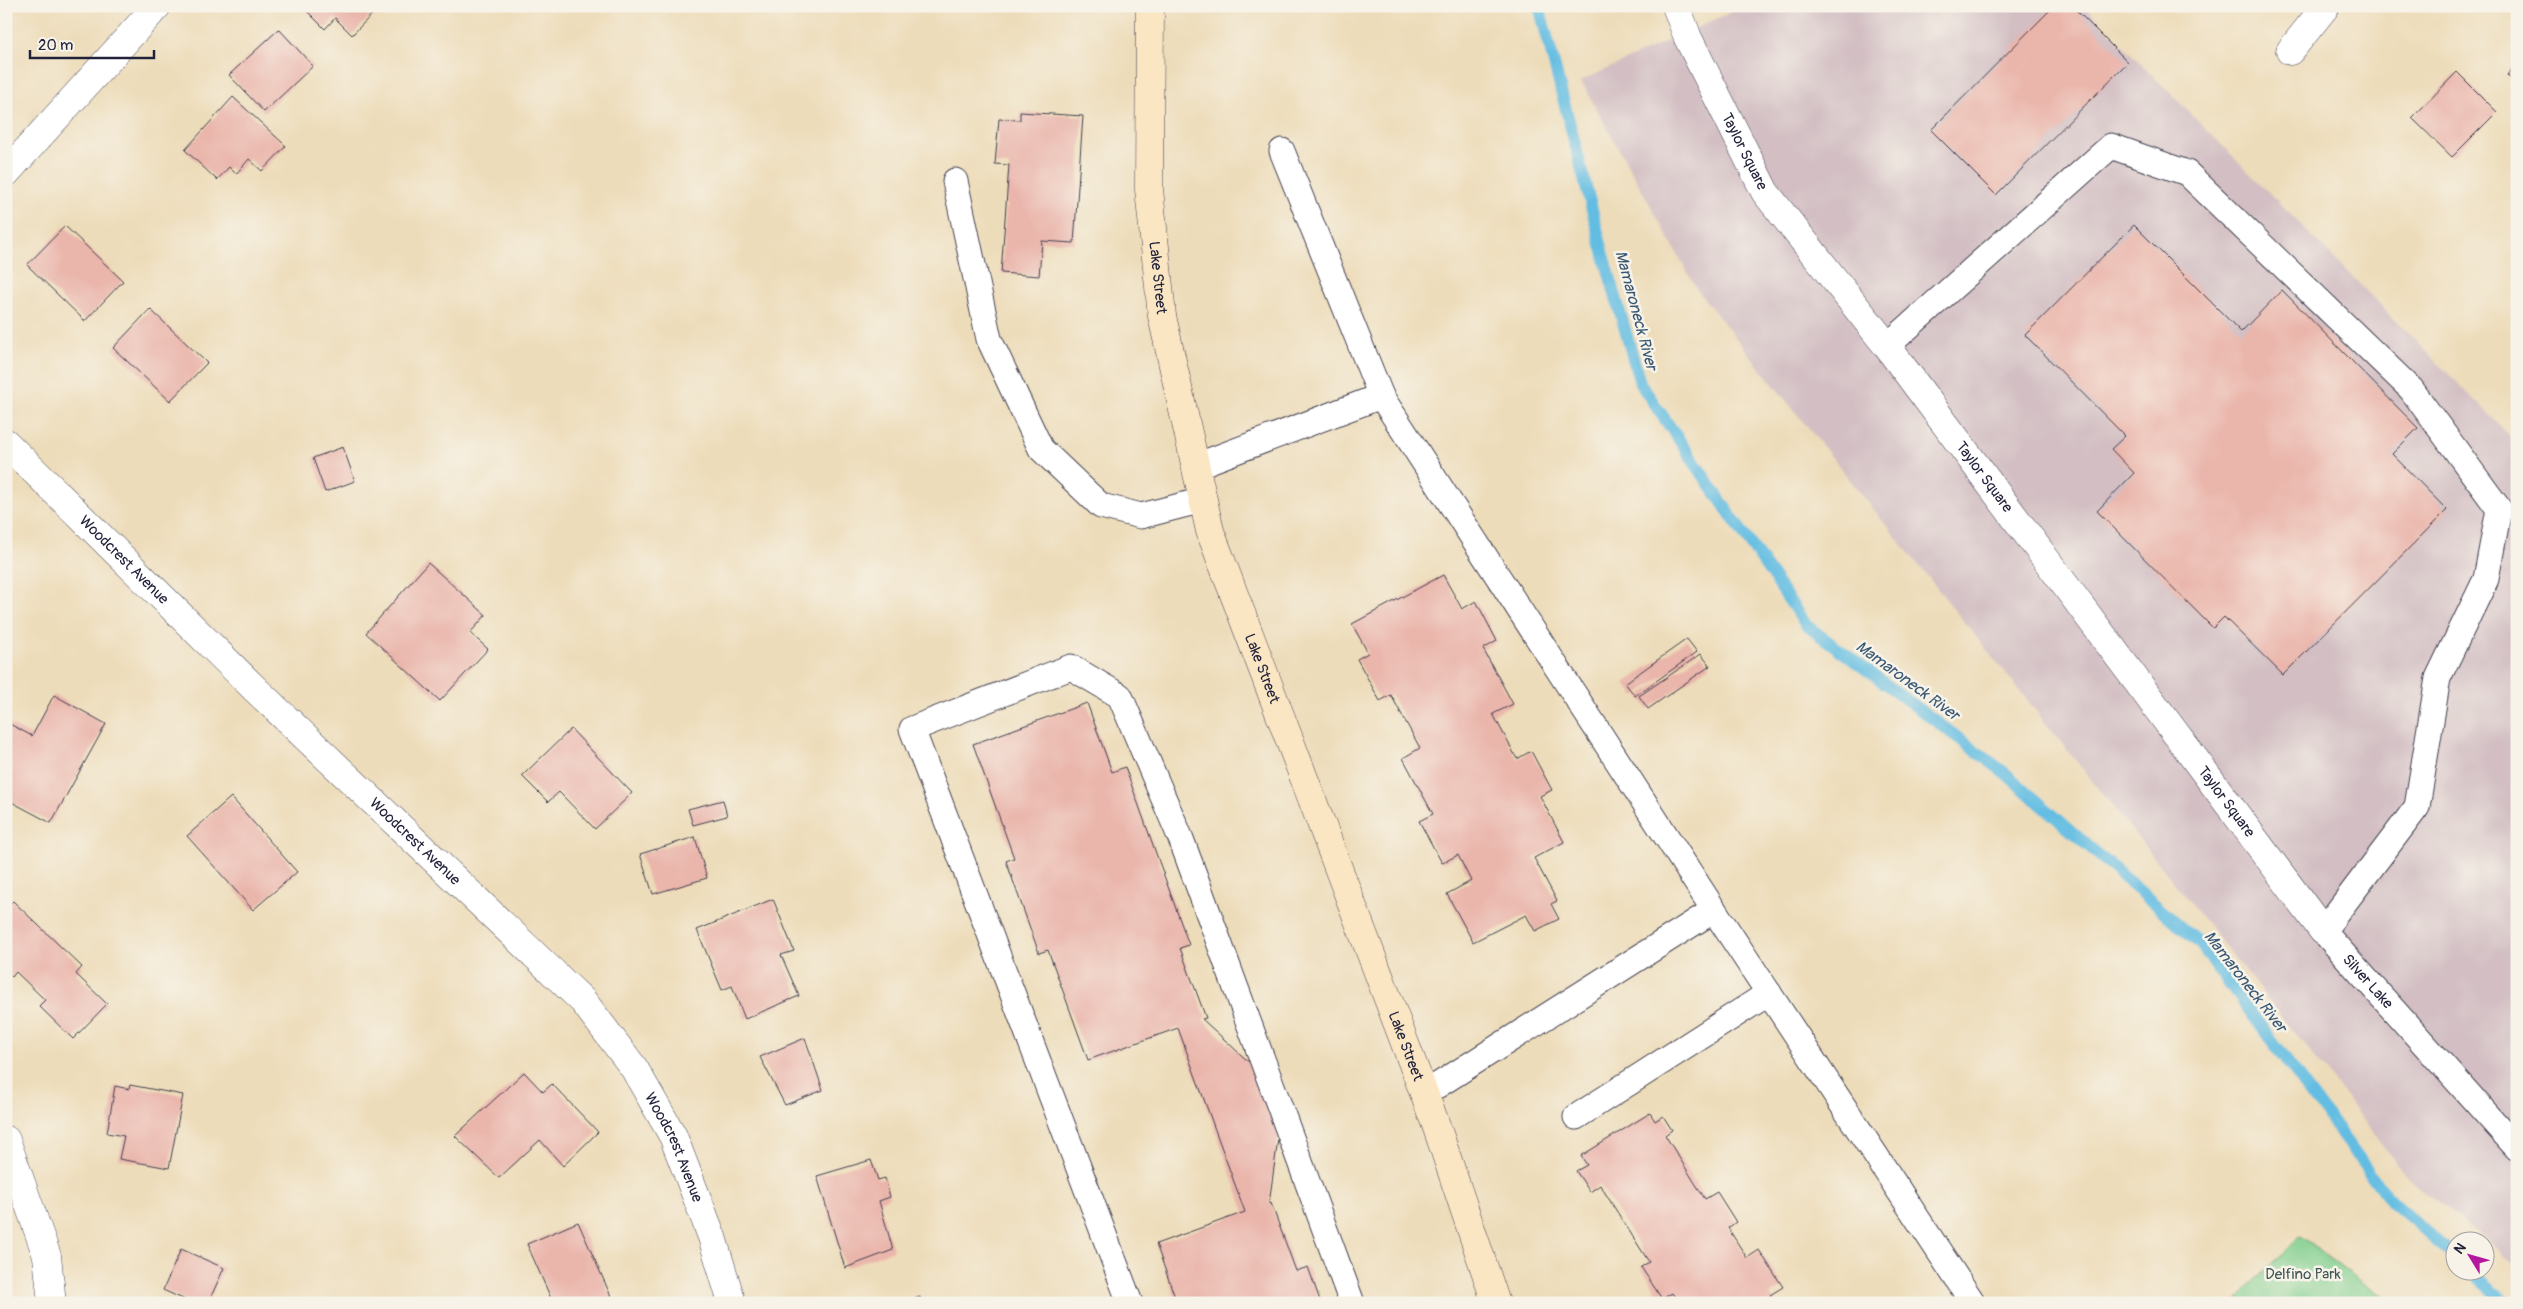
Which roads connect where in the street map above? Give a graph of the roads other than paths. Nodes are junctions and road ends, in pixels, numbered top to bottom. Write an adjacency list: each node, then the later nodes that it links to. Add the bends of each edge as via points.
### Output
1 (157, 6): 7 (street)
2 (1150, 6): 12 (main road, Lake Street, via 1149,189 1162,316)
3 (1676, 6): 9 (street, Taylor Square, via 1688,38 1765,192)
4 (2326, 6): 5 (street)
5 (2290, 51)
6 (1282, 151): 10 (lane)
7 (6, 173)
8 (955, 182): 13 (lane, via 989,339 1041,449 1101,506 1141,516)
9 (1887, 346): 15 (street, Taylor Square); 15 (lane, via 2112,146 2187,173 2411,389 2499,509 2486,579 2438,678 2417,807)
10 (1381, 396): 12 (lane); 14 (lane)
11 (6, 443): 22 (street, Woodcrest Avenue, via 254,688 583,1000 634,1068 673,1136 712,1237)
12 (1196, 466): 13 (main road, Lake Street)
13 (1203, 500): 17 (main road, Lake Street, via 1210,532)
14 (1714, 910): 16 (lane); 17 (lane)
15 (2323, 931): 20 (lane, Silver Lake)
16 (1769, 993): 18 (lane); 26 (lane)
17 (1424, 1094): 25 (main road, Lake Street)
18 (1576, 1116)
19 (6, 1140): 21 (street, via 47,1256)
20 (2517, 1148)
21 (52, 1303)
22 (732, 1303)
23 (1130, 1303): 24 (lane, via 912,729 1071,668 1120,696 1181,839)
24 (1352, 1303)
25 (1496, 1303)
26 (1973, 1303)

